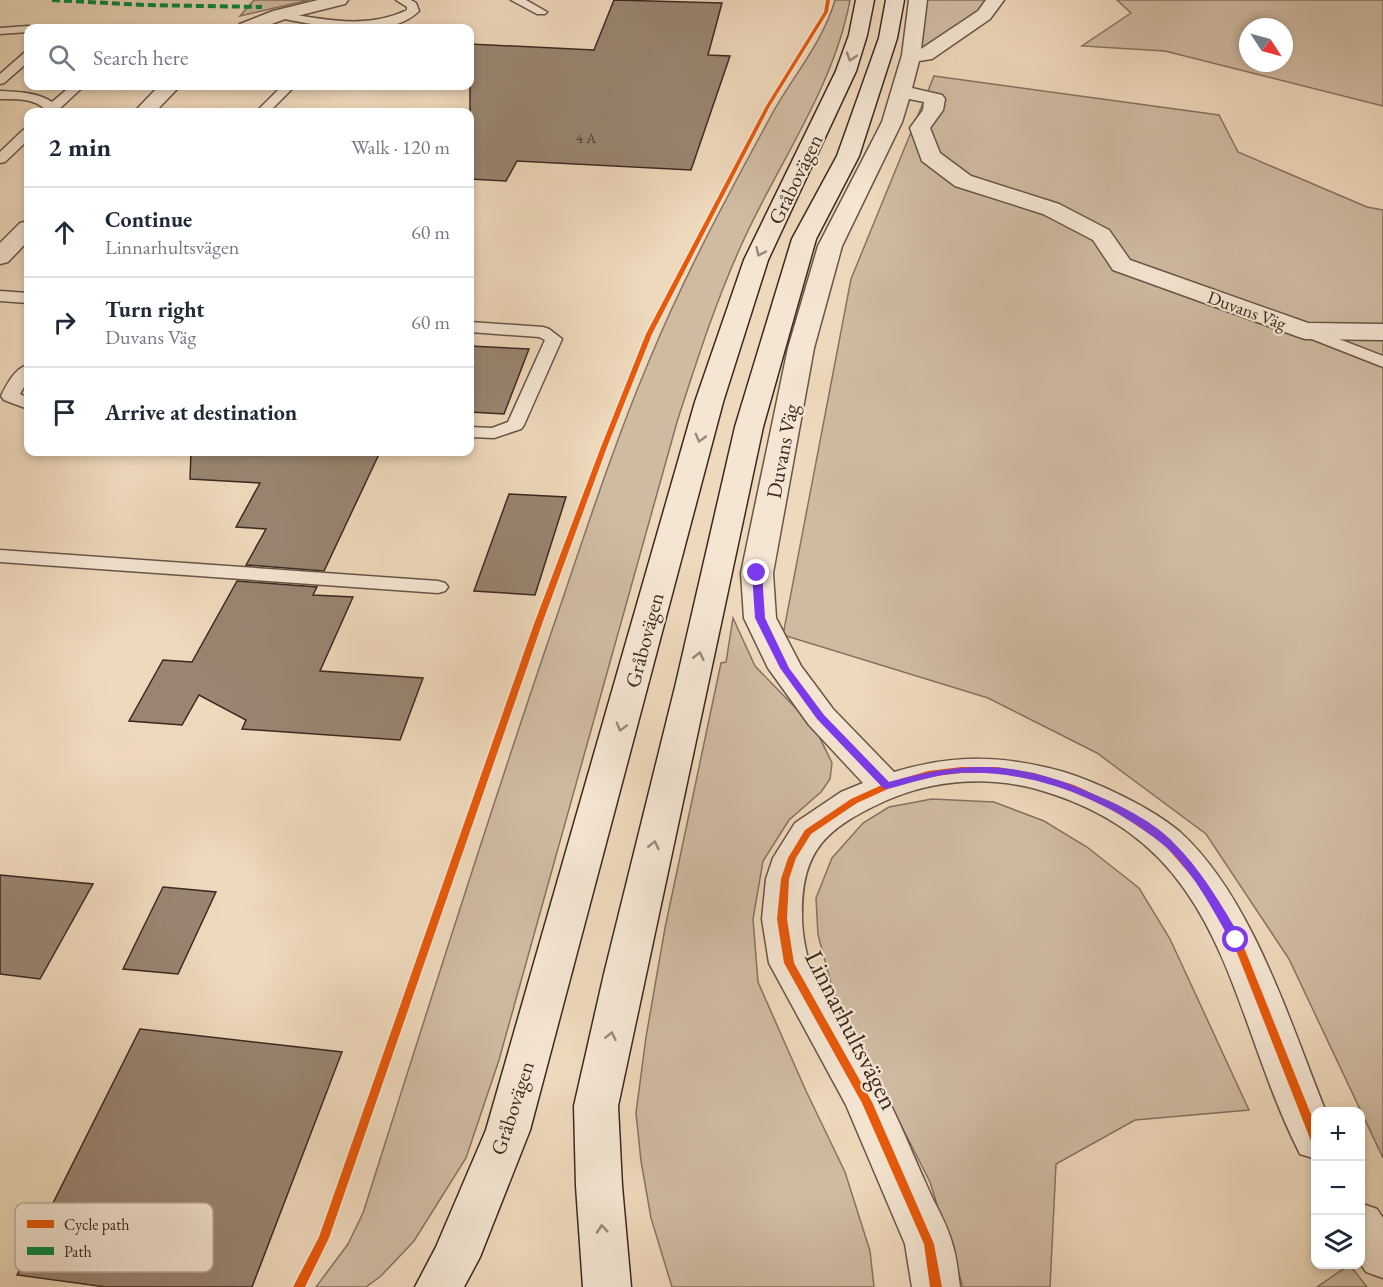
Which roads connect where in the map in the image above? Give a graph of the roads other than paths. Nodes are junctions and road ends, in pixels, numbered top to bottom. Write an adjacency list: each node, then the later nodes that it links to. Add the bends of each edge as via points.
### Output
1 (339, 0): 8 (main road)
2 (402, 0): 12 (lane, via 412,5 413,11)
3 (517, 0): 9 (lane)
4 (866, 0): 44 (main road, Gråbovägen, one-way to 44, via 846,71 756,260 745,293 710,402 508,1130)
5 (895, 0): 45 (main road, Gråbovägen, one-way to 5, via 596,1106 624,974 749,427 804,239 848,156 888,38)
6 (918, 0): 15 (main road, Duvans Väg)
7 (995, 0): 15 (main road, via 984,15 925,55)
8 (274, 8): 10 (main road); 11 (lane)
9 (541, 12)
10 (252, 24)
11 (340, 24)
12 (375, 24)
13 (24, 29): 14 (lane)
14 (0, 31)
15 (911, 55): 21 (main road, Duvans Väg)
16 (24, 59): 17 (lane)
17 (0, 80)
18 (74, 90): 24 (lane)
19 (167, 90): 25 (main road)
20 (285, 90): 26 (lane)
21 (901, 91): 32 (main road, Duvans Väg, via 935,99 933,110 920,128 930,156 963,181 1051,209 1101,235 1121,265); 40 (main road, Duvans Väg, via 892,122 830,246 801,348 757,573 760,618 785,668 821,717)
22 (0, 95): 23 (lane, via 35,99)
23 (49, 108)
24 (54, 108)
25 (148, 108)
26 (266, 108)
27 (24, 138): 28 (lane)
28 (0, 159)
29 (0, 296): 30 (lane)
30 (24, 298)
31 (474, 327): 37 (lane, via 543,332 554,339 515,425 495,433)
32 (1305, 331): 33 (main road, Duvans Väg); 34 (lane, Duvans Väg)
33 (1383, 332)
34 (1383, 362)
35 (24, 375): 36 (lane, via 10,396)
36 (24, 403)
37 (474, 432)
38 (0, 556): 39 (lane)
39 (438, 587)
40 (887, 786): 41 (main road, Linnarhultsvägen, via 928,774 961,770 1034,776 1071,787 1118,809 1166,841 1203,884 1236,940); 46 (main road, Linnarhultsvägen, via 854,801 808,832 785,879 782,920 789,963 867,1102 929,1244)
41 (1311, 1128)
42 (1365, 1230): 43 (main road)
43 (1383, 1257)
44 (440, 1287)
45 (607, 1287)
46 (936, 1287)

